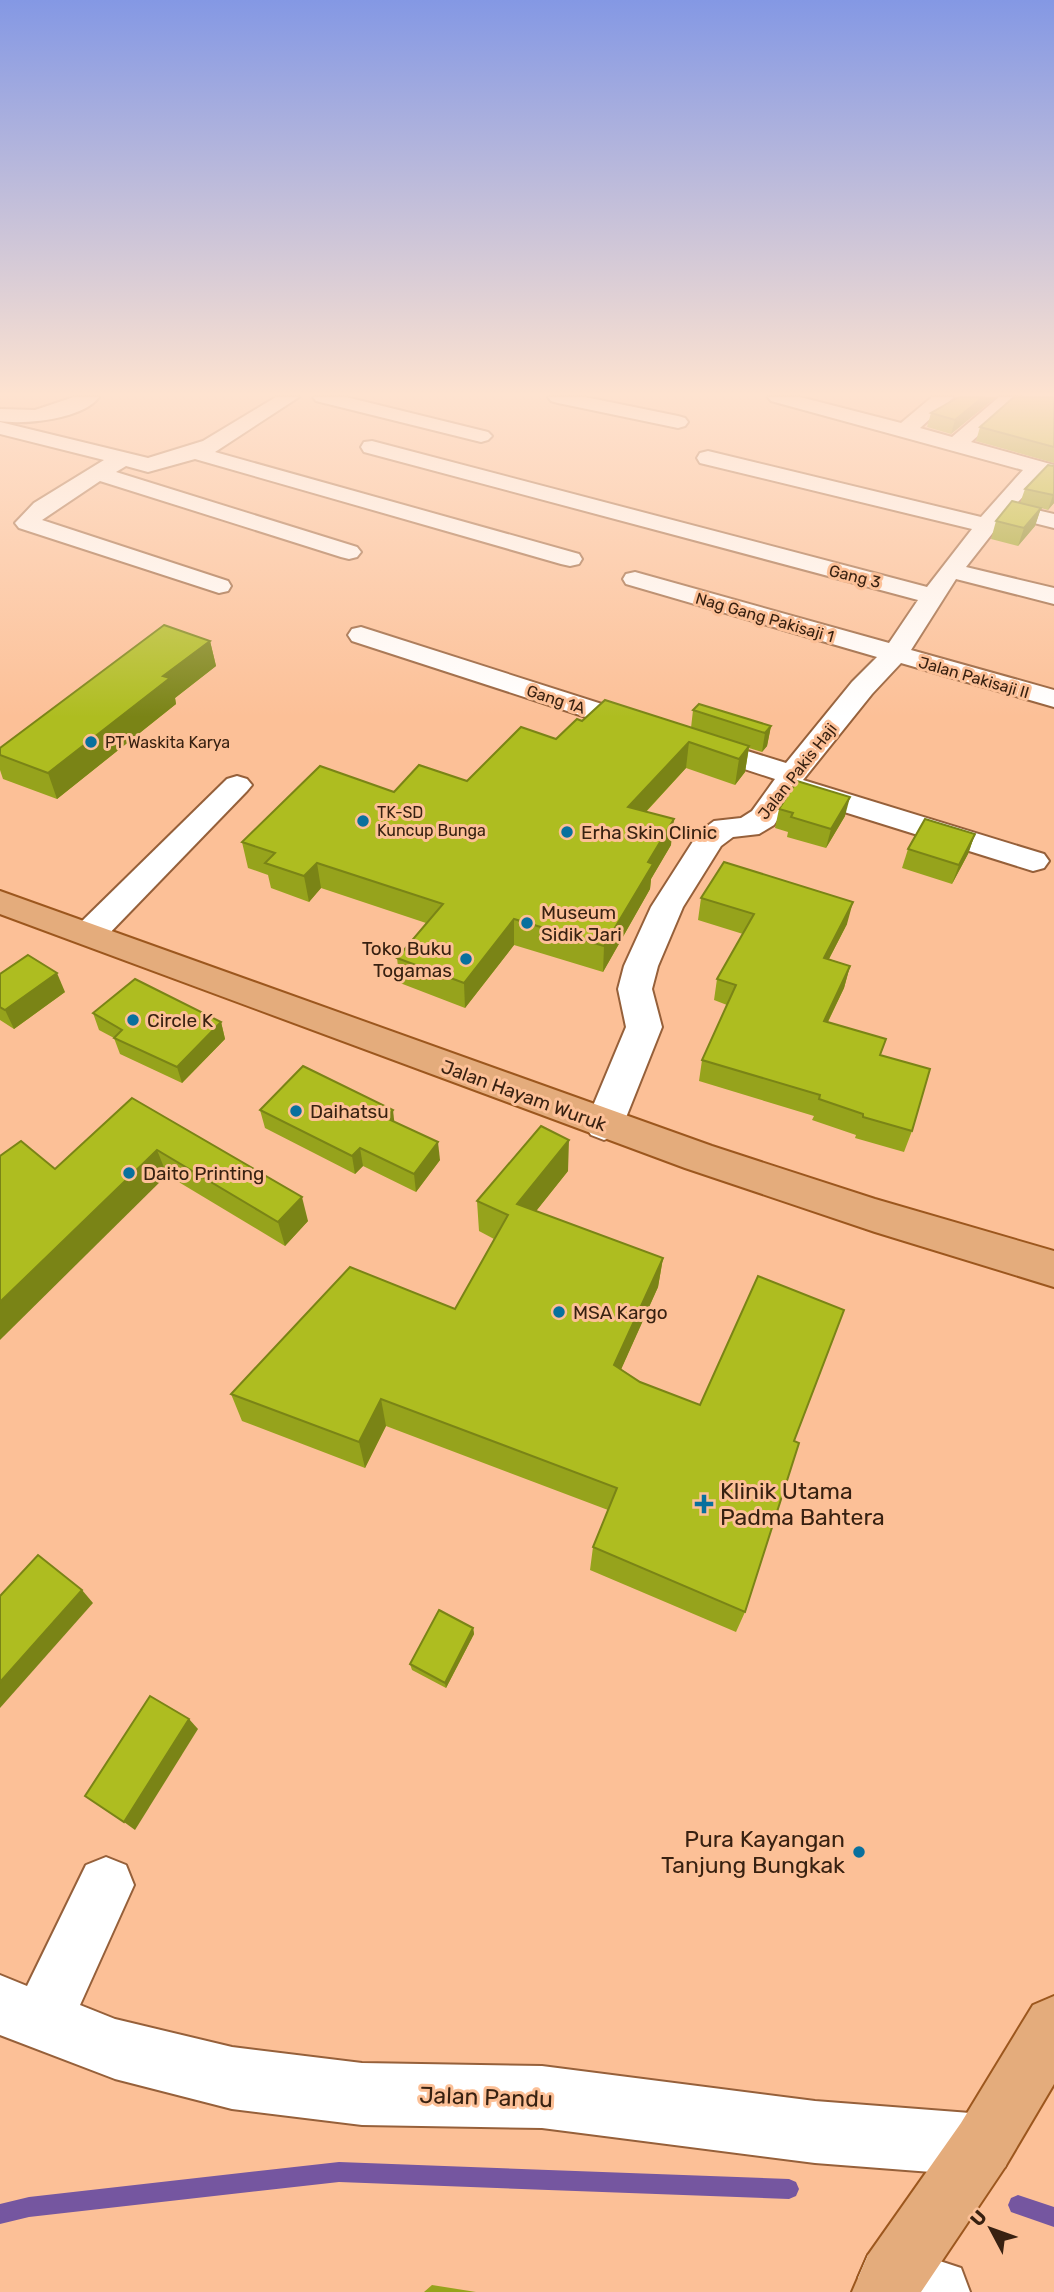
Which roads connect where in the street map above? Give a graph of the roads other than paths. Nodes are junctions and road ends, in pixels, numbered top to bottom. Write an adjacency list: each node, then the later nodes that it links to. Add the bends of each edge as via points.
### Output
1 (49, 504): 13 (street, via 27,523)
2 (196, 504): 9 (street)
3 (376, 504): 10 (street)
4 (586, 504): 14 (street, Gang 3)
5 (934, 504): 7 (street)
6 (1007, 504): 7 (street, Jalan Pakis Haji)
7 (993, 516): 8 (street); 11 (street, Jalan Pakis Haji)
8 (1054, 521)
9 (349, 552)
10 (570, 559)
11 (950, 570): 14 (street, Jalan Pakis Haji); 15 (street)
12 (635, 579): 17 (street, Nag Gang Pakisaji 1)
13 (219, 586)
14 (932, 596): 17 (street, Jalan Pakis Haji)
15 (1054, 597)
16 (361, 635): 19 (street, Gang 1A, via 668,735)
17 (895, 654): 18 (street, Jalan Pakisaji II); 19 (street, Jalan Pakis Haji)
18 (1054, 699)
19 (789, 780): 21 (street, Gang 1A); 24 (street, Jalan Pakis Haji, via 757,823 716,832 667,907 635,989 644,1027)
20 (237, 785): 23 (street)
21 (1033, 861)
22 (0, 902): 23 (main road, Jalan Hayam Wuruk)
23 (90, 933): 24 (main road, Jalan Hayam Wuruk)
24 (604, 1125): 25 (main road, Jalan Hayam Wuruk, via 944,1238)
25 (1054, 1269)
26 (106, 1885): 27 (street)
27 (21, 2013): 29 (street, Jalan Pandu, via 115,2049 244,2079 362,2094 542,2097 815,2132)
28 (1054, 2025): 29 (main road)
29 (983, 2145): 30 (main road)
30 (904, 2287)

